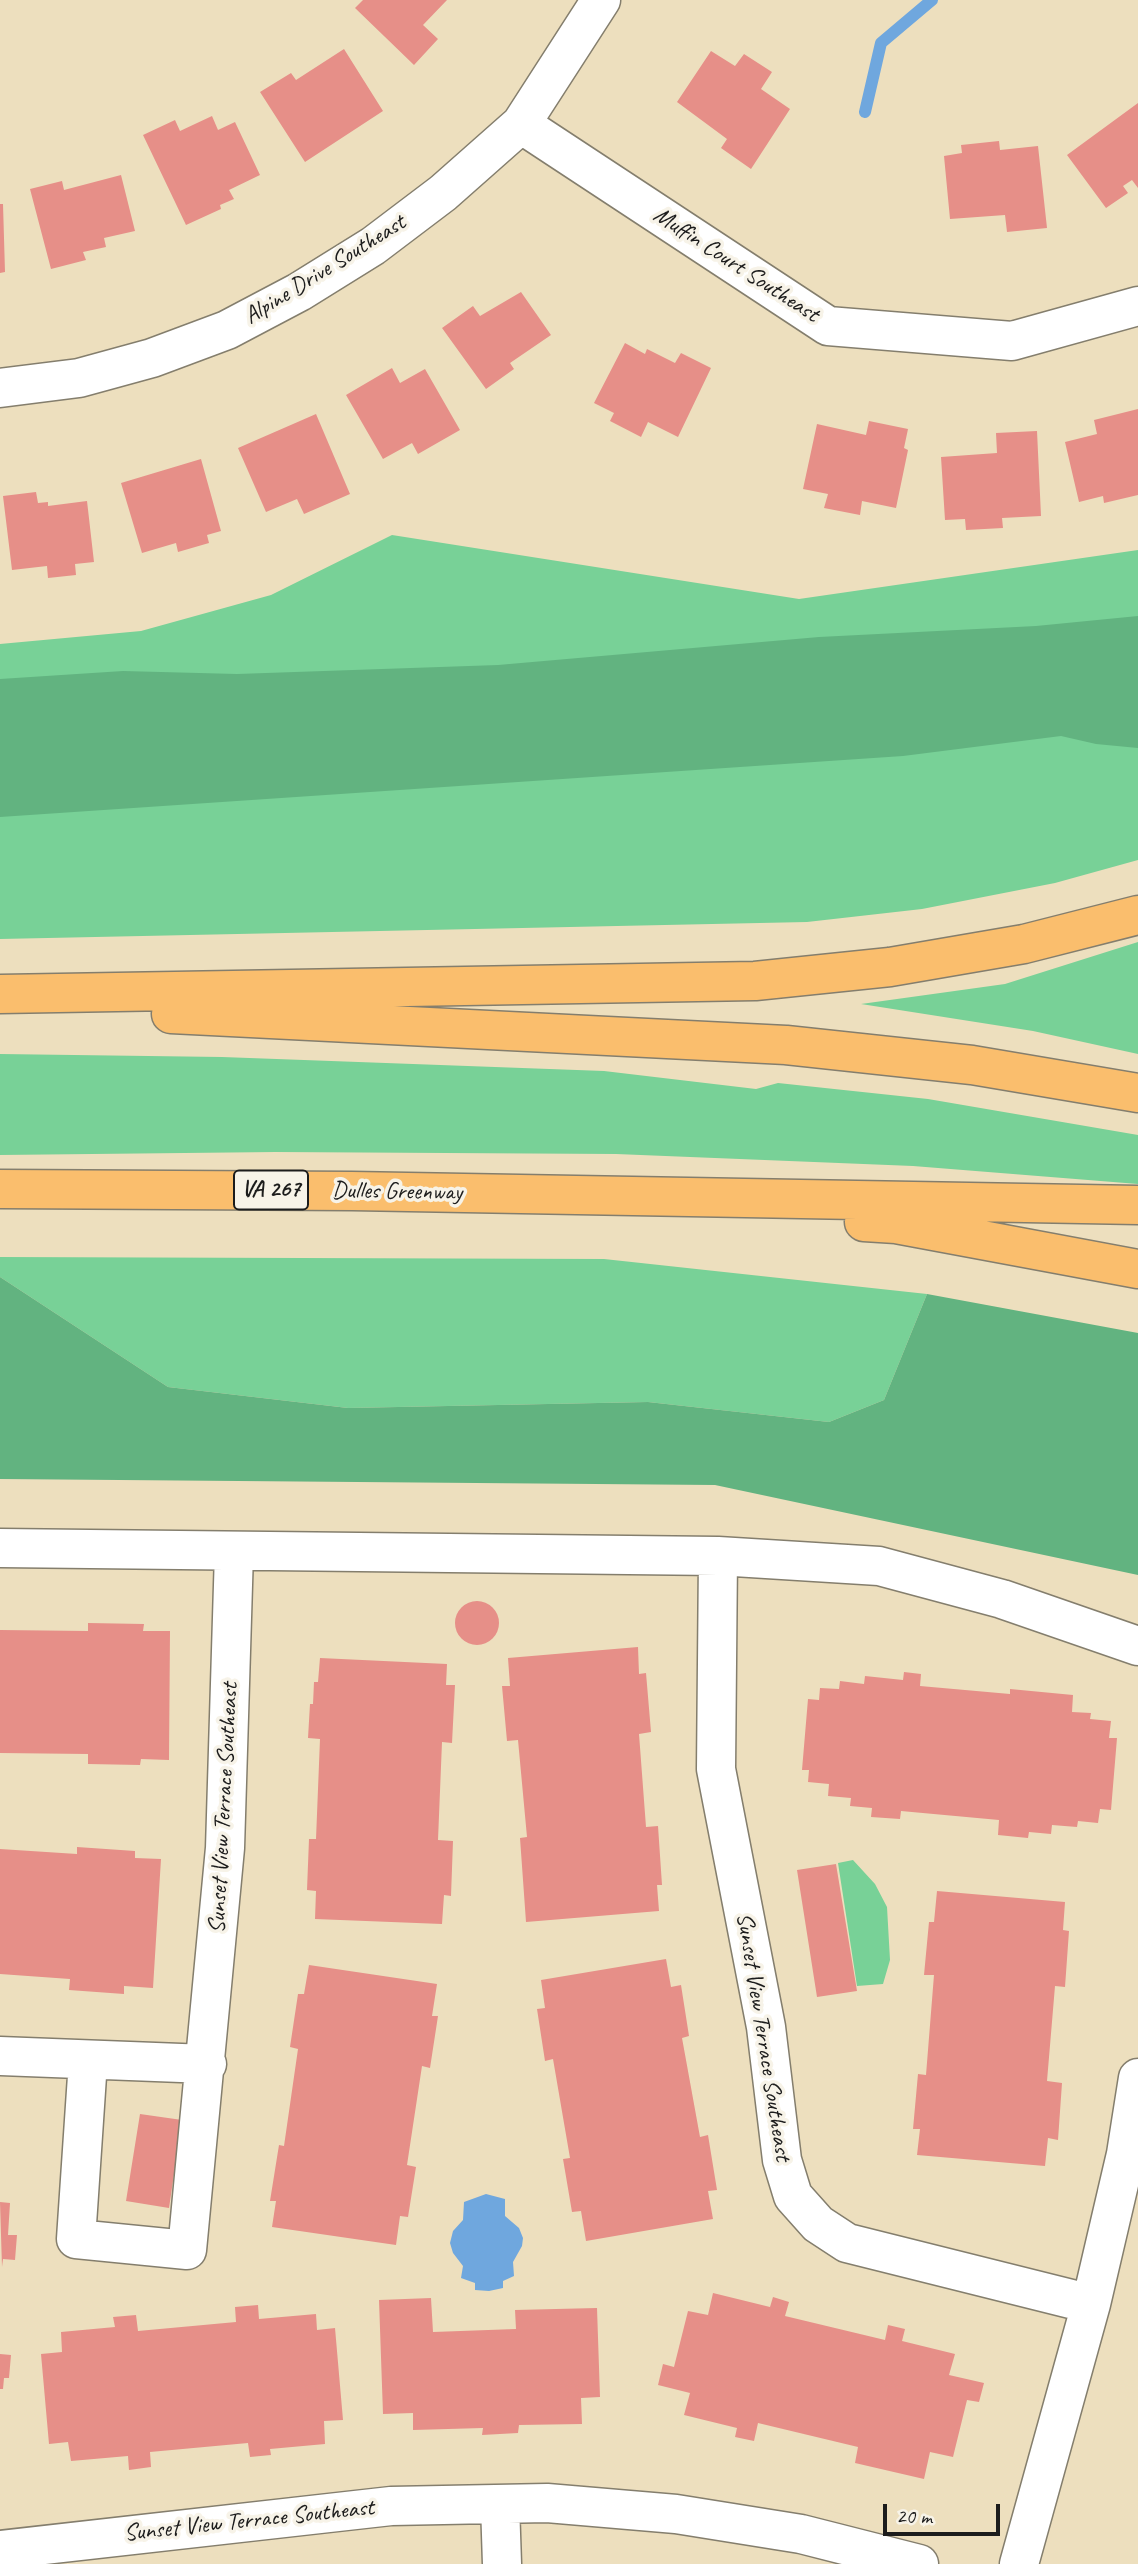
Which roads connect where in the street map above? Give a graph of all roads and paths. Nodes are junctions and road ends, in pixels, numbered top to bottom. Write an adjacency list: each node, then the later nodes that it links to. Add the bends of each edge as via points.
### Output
1 (601, 0): 2 (street, Alpine Drive Southeast)
2 (522, 124): 3 (street, Muffin Court Southeast, via 828,326 1012,341); 4 (street, Alpine Drive Southeast, via 373,247 227,330 152,358 79,377)
3 (1138, 306)
4 (0, 388)
5 (1138, 915): 6 (highway, via 1024,944 755,981)
6 (0, 994)
7 (0, 1005): 8 (highway, via 786,1045 972,1065)
8 (1138, 1093)
9 (0, 1189): 10 (highway, Dulles Greenway / VA 267)
10 (541, 1196): 11 (highway); 12 (highway, via 896,1224)
11 (1138, 1205)
12 (1138, 1269)
13 (0, 1548): 14 (street)
14 (234, 1552): 15 (street); 19 (street, Sunset View Terrace Southeast, via 225,1848)
15 (718, 1556): 16 (street, via 879,1566 1002,1599); 21 (street, Sunset View Terrace Southeast, via 716,1769 766,2027 782,2160 793,2196 818,2224 847,2243)
16 (1138, 1646)
17 (0, 2056): 18 (street)
18 (88, 2061): 19 (street); 19 (street, Sunset View Terrace Southeast, via 76,2239 187,2250)
19 (207, 2064)
20 (1138, 2078): 21 (street, via 1126,2154)
21 (1091, 2304): 26 (street)
22 (500, 2504): 23 (street, Sunset View Terrace Southeast, via 391,2506); 24 (street); 25 (street, Sunset View Terrace Southeast, via 547,2503 676,2514 801,2534)
23 (0, 2550)
24 (502, 2564)
25 (919, 2564)
26 (1019, 2564)

